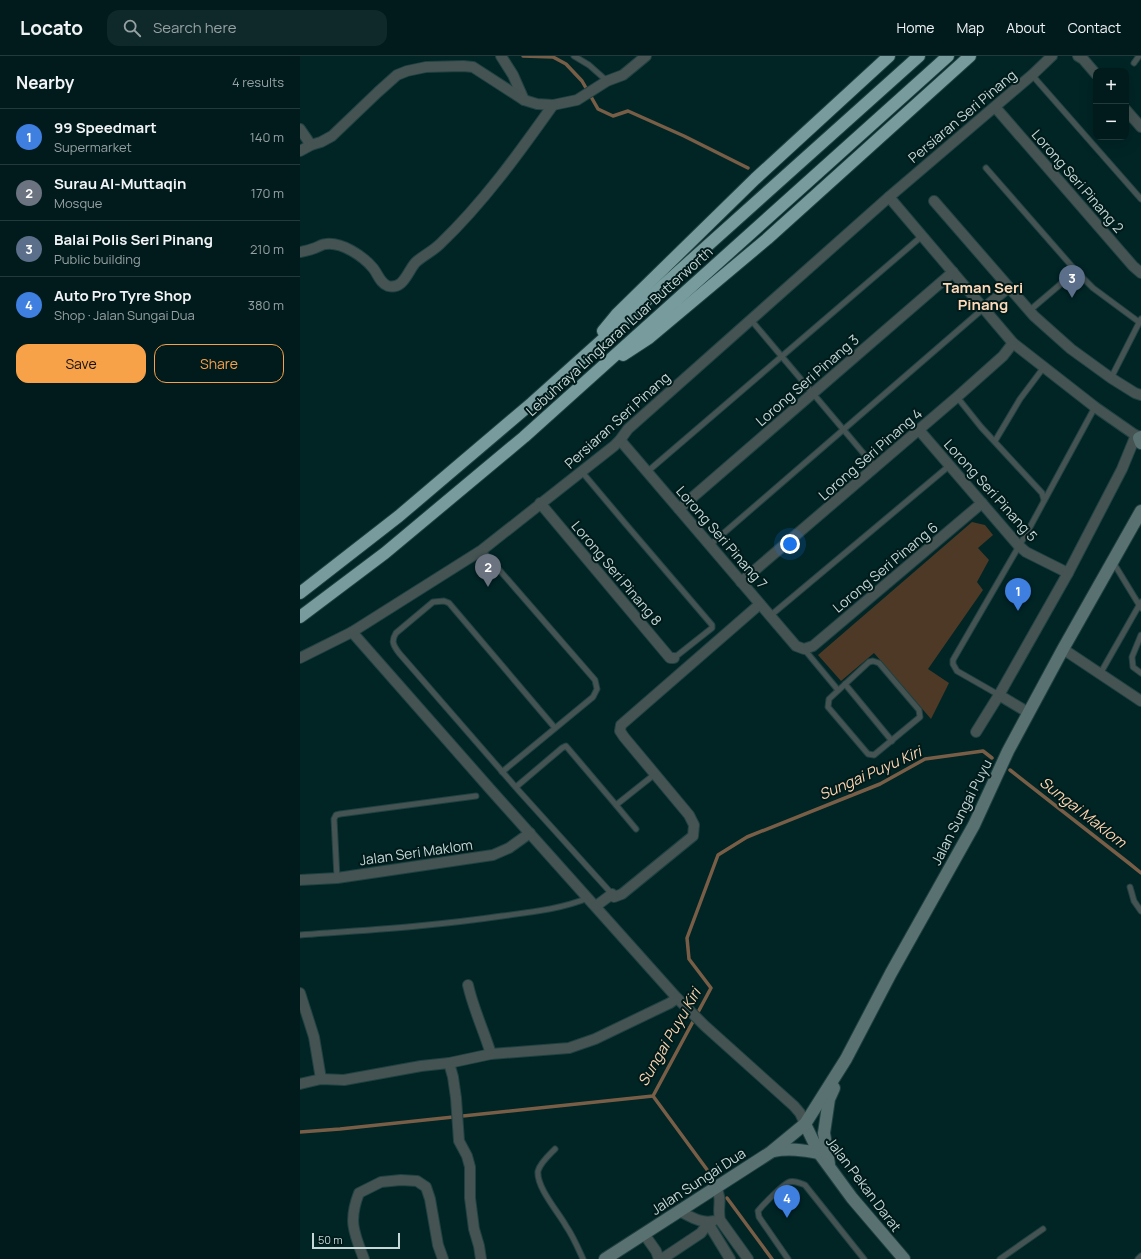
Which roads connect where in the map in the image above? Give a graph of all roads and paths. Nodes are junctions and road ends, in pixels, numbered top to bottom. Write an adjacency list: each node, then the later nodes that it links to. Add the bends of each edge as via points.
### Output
1 (501, 56): 15 (street)
2 (574, 56): 14 (lane, via 588,65)
3 (646, 56): 14 (street, via 623,75)
4 (889, 56): 39 (highway, via 755,179 628,303)
5 (948, 56): 41 (highway, Lebuhraya Lingkaran Luar Butterworth)
6 (970, 56): 41 (highway, via 761,244 649,338)
7 (1052, 56): 13 (street, Persiaran Seri Pinang)
8 (1078, 56): 12 (street)
9 (1139, 56): 11 (lane)
10 (918, 57): 39 (highway, Lebuhraya Lingkaran Luar Butterworth)
11 (1134, 63)
12 (1093, 71)
13 (1032, 75): 17 (street, Persiaran Seri Pinang); 25 (lane)
14 (604, 82): 16 (street, via 577,100)
15 (524, 100): 16 (street); 21 (street, via 474,68 426,67 407,71 397,75 332,136)
16 (553, 105): 28 (street, via 525,145 453,231 412,266 408,276 396,286 388,286 381,282 373,268 361,257 337,244 324,244)
17 (995, 107): 24 (street, Persiaran Seri Pinang); 31 (street, Lorong Seri Pinang 2)
18 (1129, 113): 19 (street)
19 (1141, 127)
20 (300, 129): 21 (street)
21 (312, 145): 22 (street)
22 (300, 151)
23 (986, 168): 29 (lane)
24 (889, 197): 27 (street); 35 (street, Persiaran Seri Pinang)
25 (1141, 199)
26 (934, 202): 32 (street)
27 (922, 236): 30 (street); 38 (lane)
28 (300, 252)
29 (1076, 271): 34 (lane); 36 (lane, via 1093,288)
30 (953, 272): 33 (street); 43 (street, Lorong Seri Pinang 3)
31 (1141, 273)
32 (1008, 288): 33 (street); 34 (street)
33 (984, 308): 37 (street); 48 (lane)
34 (1029, 311): 42 (street, via 1071,349)
35 (751, 320): 38 (lane); 50 (street, Persiaran Seri Pinang, via 628,429)
36 (1140, 320): 42 (lane)
37 (1013, 343): 40 (street); 45 (street, Lorong Seri Pinang 4, via 1003,356)
38 (782, 357): 43 (lane); 55 (lane)
39 (580, 361): 67 (highway, Lebuhraya Lingkaran Luar Butterworth, via 398,516)
40 (1044, 367): 46 (street); 51 (lane, via 1020,399)
41 (593, 374): 71 (highway, Lebuhraya Lingkaran Luar Butterworth, via 524,437 391,548)
42 (1111, 378): 44 (street)
43 (813, 394): 48 (lane); 59 (street, Lorong Seri Pinang 3)
44 (1141, 395)
45 (957, 397): 47 (street, Lorong Seri Pinang 4); 51 (lane)
46 (1095, 407): 49 (street); 56 (lane)
47 (919, 430): 52 (street, Lorong Seri Pinang 5); 53 (street, Lorong Seri Pinang 4)
48 (844, 431): 53 (lane); 61 (lane)
49 (1140, 438): 65 (street)
50 (620, 440): 54 (street, Persiaran Seri Pinang); 55 (street, Lorong Seri Pinang 7)
51 (995, 442): 56 (lane, via 1042,492)
52 (949, 466): 57 (street, Lorong Seri Pinang 5); 70 (lane)
53 (875, 467): 66 (street, Lorong Seri Pinang 4)
54 (582, 472): 58 (street, Persiaran Seri Pinang); 77 (lane, via 712,625 712,628)
55 (647, 472): 59 (street, Lorong Seri Pinang 7)
56 (1044, 500): 62 (lane)
57 (982, 503): 62 (street, Lorong Seri Pinang 5); 74 (street, Lorong Seri Pinang 6, via 813,646)
58 (540, 504): 63 (street, Persiaran Seri Pinang); 77 (street, Lorong Seri Pinang 8, via 670,658)
59 (679, 509): 61 (street, Lorong Seri Pinang 7)
60 (1141, 511): 64 (main road, Jalan Sungai Puyu)
61 (710, 545): 66 (street, Lorong Seri Pinang 7)
62 (1018, 545): 65 (street, Lorong Seri Pinang 5, via 1026,552); 82 (lane, via 953,660 956,671)
63 (482, 550): 72 (street, Persiaran Seri Pinang); 85 (lane, via 595,680 597,689 592,697)
64 (1112, 562): 69 (lane); 75 (main road, Jalan Sungai Puyu)
65 (1068, 573): 82 (street)
66 (741, 582): 68 (street, Lorong Seri Pinang 7)
67 (300, 593)
68 (760, 604): 70 (street, Lorong Seri Pinang 7); 89 (street, via 621,725 620,731 624,737)
69 (1140, 605): 79 (lane)
70 (770, 616): 74 (street, Lorong Seri Pinang 7, via 796,646)
71 (300, 617)
72 (352, 632): 76 (street, Persiaran Seri Pinang); 94 (street)
73 (1141, 635): 78 (lane, via 1132,658 1133,667)
74 (804, 649): 81 (lane)
75 (1063, 649): 79 (street); 84 (main road, Jalan Sungai Puyu)
76 (300, 658)
77 (674, 658)
78 (1141, 673)
79 (1100, 674): 83 (street)
80 (845, 684): 81 (lane); 87 (lane); 87 (lane, via 869,662 879,663 919,710 920,717)
81 (838, 690): 87 (lane, via 829,699 828,707 868,754 874,756)
82 (999, 695): 84 (street); 86 (street)
83 (1141, 701)
84 (1029, 713): 107 (main road, Jalan Sungai Puyu, via 1008,751 974,825)
85 (555, 728): 88 (lane); 88 (lane, via 449,603 433,602 396,633 392,639 393,646)
86 (976, 732)
87 (892, 741)
88 (502, 772): 90 (lane)
89 (655, 774): 92 (lane); 98 (street, via 689,815 694,825 692,836 622,894)
90 (516, 787): 92 (lane, via 566,746); 98 (lane)
91 (476, 796): 95 (lane, via 336,815 334,819)
92 (616, 805): 93 (lane)
93 (636, 829)
94 (530, 833): 95 (street, Jalan Seri Maklom, via 509,848 493,855); 99 (street)
95 (337, 878): 96 (street, Jalan Seri Maklom)
96 (300, 880)
97 (1130, 887): 101 (lane, via 1134,901)
98 (612, 894): 100 (street)
99 (588, 898): 100 (street); 102 (lane, via 560,908 471,921)
100 (596, 906): 105 (street)
101 (1141, 911)
102 (300, 935)
103 (468, 985): 106 (street)
104 (300, 993): 109 (street, via 314,1037)
105 (680, 1000): 106 (street, via 595,1039 569,1048); 111 (street, via 705,1026 794,1106)
106 (491, 1054): 108 (street)
107 (846, 1059): 111 (main road, Jalan Sungai Puyu); 115 (main road, via 829,1099 824,1133)
108 (449, 1063): 109 (street, via 344,1080); 125 (street, via 453,1078 459,1141 470,1167 470,1198)
109 (321, 1079): 110 (street)
110 (300, 1084)
111 (805, 1124): 113 (main road, Jalan Sungai Dua); 114 (main road, Jalan Pekan Darat)
112 (554, 1149): 126 (lane, via 538,1171 541,1185 567,1226)
113 (771, 1152): 114 (main road, via 787,1149); 116 (main road, Jalan Sungai Dua)
114 (819, 1153): 115 (main road, Jalan Pekan Darat)
115 (829, 1167): 134 (main road, Jalan Pekan Darat)
116 (716, 1188): 117 (main road, Jalan Sungai Dua); 118 (street, via 721,1199 718,1212)
117 (679, 1211): 119 (street); 121 (main road, Jalan Sungai Dua)
118 (720, 1220): 119 (street); 131 (street)
119 (708, 1223): 129 (street, via 701,1234); 130 (street)
120 (1043, 1229): 135 (lane)
121 (644, 1234): 127 (main road, Jalan Sungai Dua); 128 (street, via 656,1251)
122 (1141, 1256): 136 (lane)
123 (364, 1259): 124 (street, via 354,1233 353,1218 359,1193 382,1182 401,1180 418,1181 426,1187)
124 (443, 1259)
125 (481, 1259)
126 (583, 1259)
127 (605, 1259)
128 (658, 1259)
129 (662, 1259)
130 (730, 1259)
131 (748, 1259)
132 (788, 1259): 133 (lane, via 759,1217 758,1211 789,1182 798,1182 805,1185)
133 (864, 1259)
134 (904, 1259)
135 (1000, 1259)
136 (1138, 1259)

